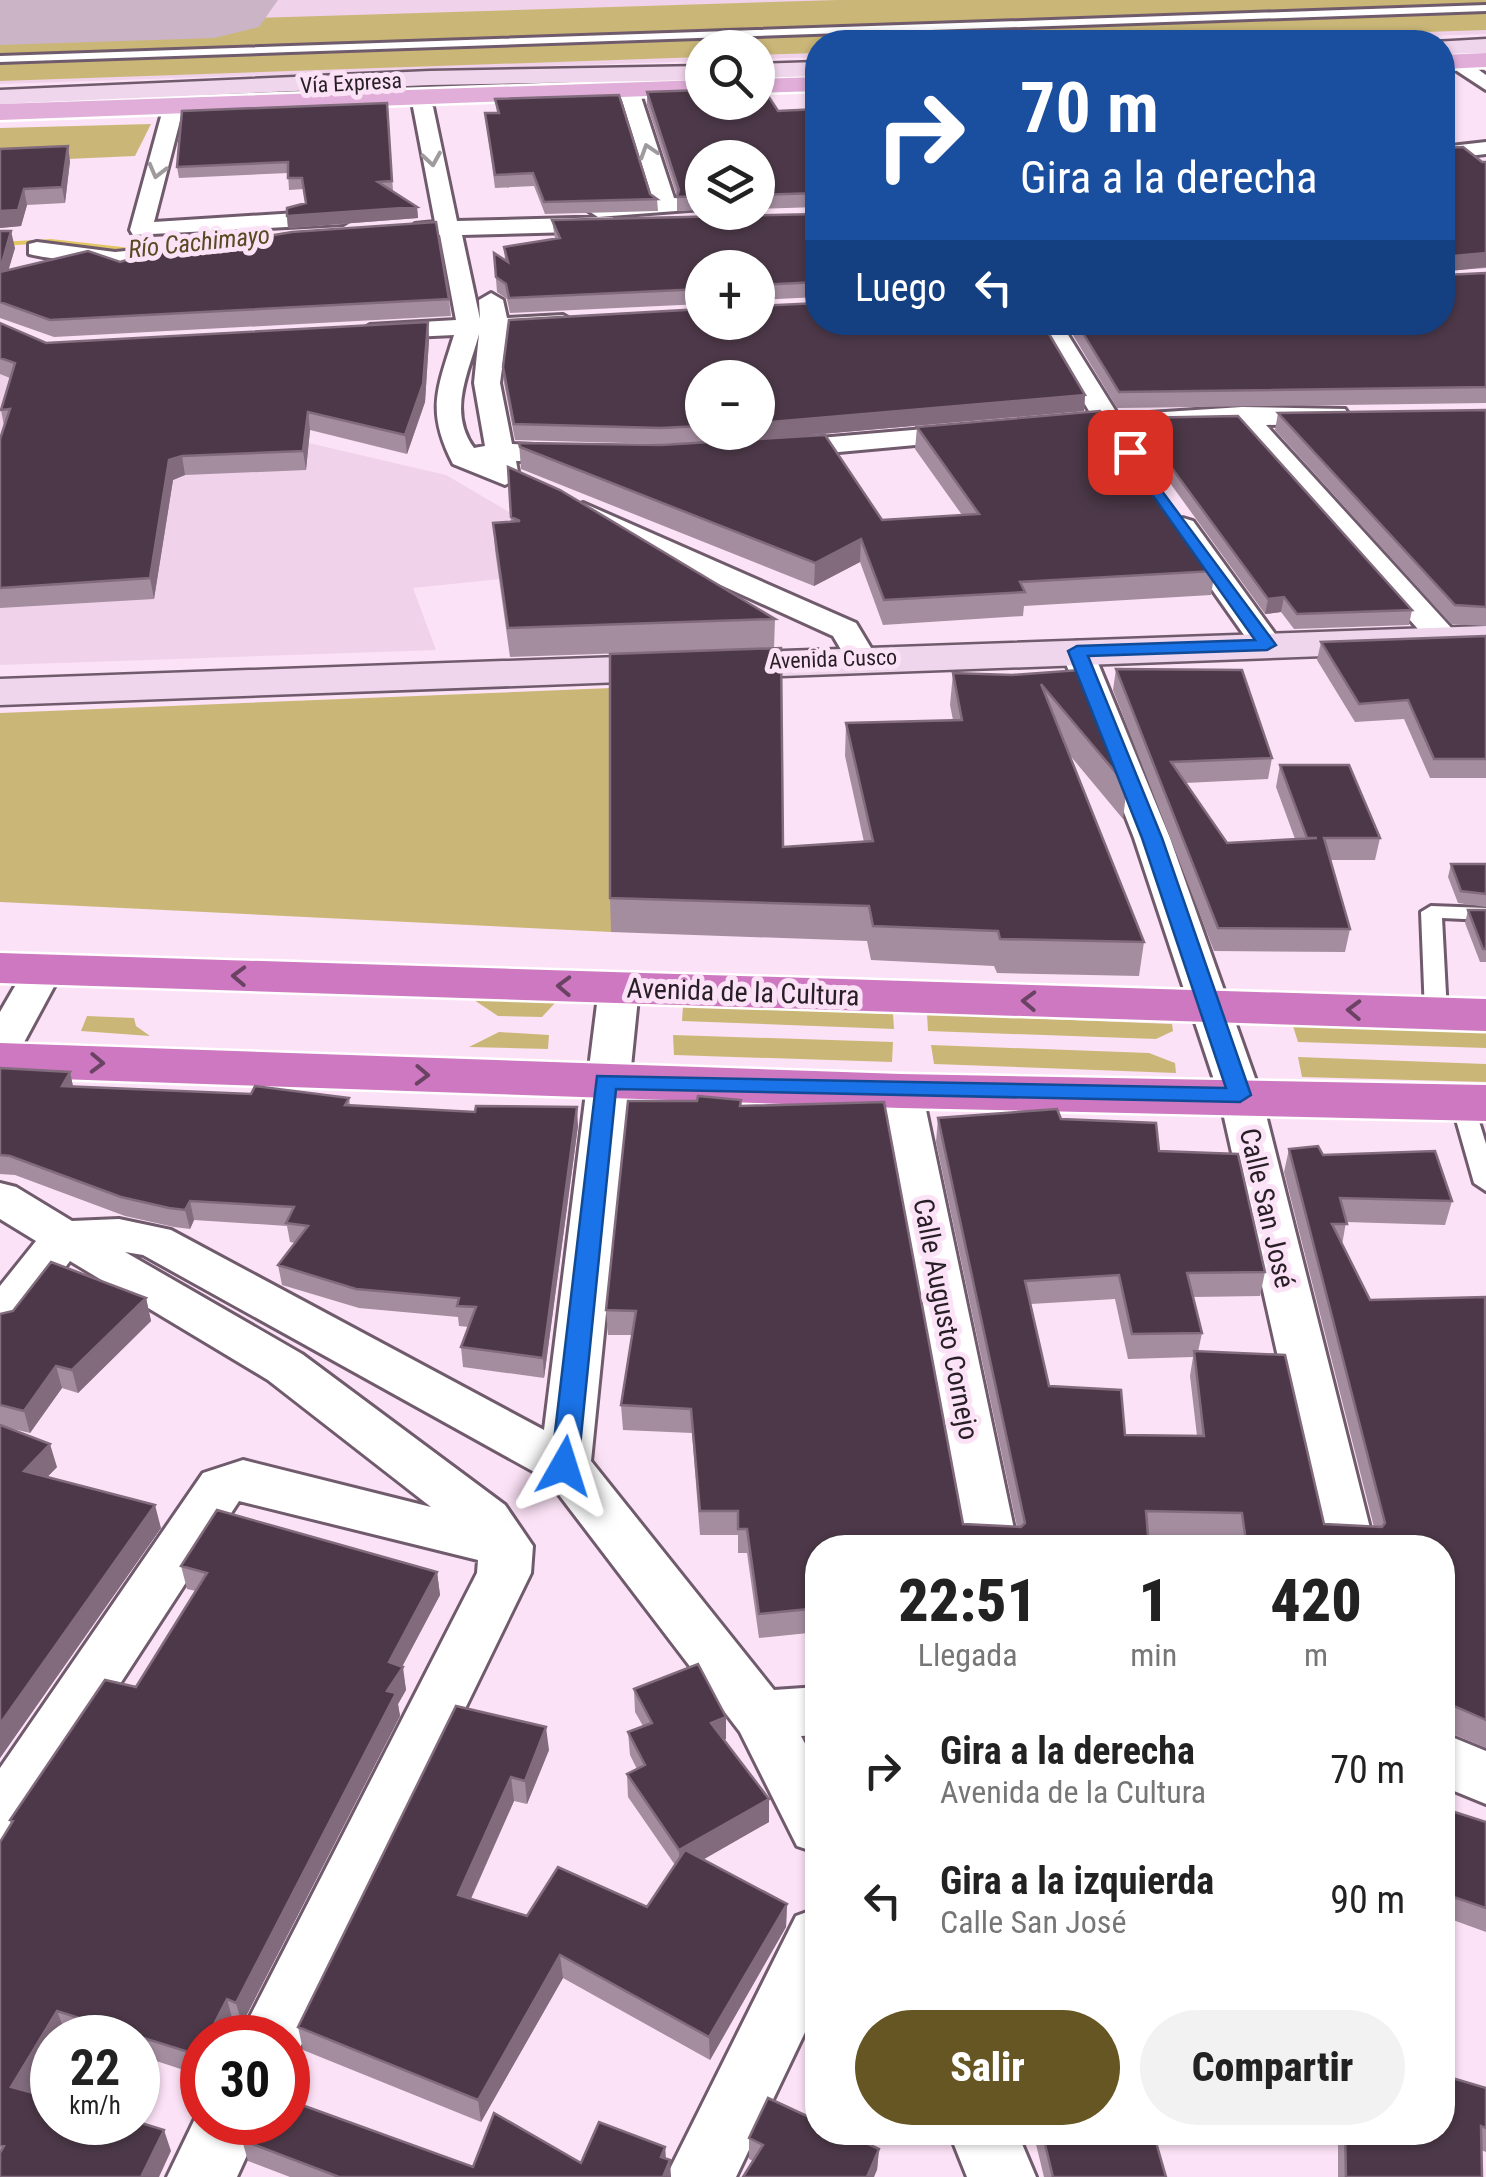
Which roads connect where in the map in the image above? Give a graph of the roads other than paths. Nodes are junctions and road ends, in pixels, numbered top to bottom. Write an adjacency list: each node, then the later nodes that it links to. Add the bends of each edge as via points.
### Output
1 (1486, 8): 2 (lane)
2 (845, 30)
3 (805, 31): 5 (lane)
4 (1486, 49): 6 (main road)
5 (0, 59)
6 (1458, 61): 11 (street)
7 (775, 76): 9 (main road)
8 (685, 77): 16 (main road, Vía Expresa)
9 (805, 79)
10 (805, 81): 12 (street)
11 (1486, 84)
12 (775, 86)
13 (685, 91): 16 (main road, Vía Expresa)
14 (685, 92): 15 (street, Vía Expresa)
15 (630, 97): 16 (street, Vía Expresa); 22 (street, one-way to 15)
16 (433, 98): 17 (main road, Vía Expresa); 18 (street, Vía Expresa); 24 (street, one-way to 24)
17 (4, 108): 18 (street, Vía Expresa)
18 (172, 113): 23 (street, one-way to 23, via 132,230)
19 (1486, 148): 20 (street)
20 (1455, 152)
21 (685, 204): 22 (street)
22 (665, 205): 24 (street)
23 (374, 216)
24 (459, 219): 25 (street); 26 (street); 30 (street); 31 (street)
25 (685, 220)
26 (399, 223)
27 (88, 233): 28 (street, via 27,243 115,259)
28 (353, 234)
29 (590, 320): 30 (street)
30 (496, 326): 31 (street); 34 (street)
31 (468, 327): 32 (street); 35 (street)
32 (354, 333)
33 (1056, 335): 38 (street)
34 (488, 383): 35 (street); 43 (street)
35 (448, 384): 43 (street, via 454,442 463,458)
36 (1357, 415): 37 (street)
37 (1242, 416): 38 (street); 46 (street)
38 (1106, 420): 39 (street); 44 (street)
39 (1028, 428)
40 (989, 431): 41 (street)
41 (753, 452)
42 (610, 455): 43 (street)
43 (504, 465): 49 (street, via 550,497 845,630)
44 (1141, 468)
45 (1164, 500): 47 (street)
46 (1465, 639): 47 (street, Avenida Cusco)
47 (1267, 645): 48 (street, Avenida Cusco)
48 (1077, 651): 49 (street, Avenida Cusco); 54 (street, Calle San José)
49 (861, 658): 50 (street, Avenida Cusco)
50 (0, 692)
51 (1486, 914): 55 (lane, via 1431,912)
52 (21, 969): 53 (highway, Avenida de la Cultura, one-way to 52); 56 (street)
53 (619, 988): 54 (highway, Avenida de la Cultura, one-way to 53); 58 (street)
54 (1212, 1006): 55 (highway, Avenida de la Cultura, one-way to 54); 60 (street, Calle San José)
55 (1461, 1014)
56 (0, 1050)
57 (0, 1060): 58 (highway, one-way to 58)
58 (605, 1082): 59 (highway); 66 (street)
59 (901, 1091): 60 (highway); 67 (street, Calle Augusto Cornejo)
60 (1240, 1095): 61 (highway); 68 (street, Calle San José)
61 (1474, 1103): 62 (lane)
62 (1486, 1183)
63 (0, 1198): 64 (street)
64 (64, 1237): 65 (street); 66 (street, via 156,1241); 69 (street, via 285,1368 486,1520)
65 (0, 1319)
66 (564, 1466): 71 (street)
67 (988, 1535)
68 (1345, 1535)
69 (506, 1546): 75 (street, via 231,1480); 77 (street, via 504,1573)
70 (805, 1712): 71 (street)
71 (760, 1715): 74 (street)
72 (1455, 1764): 73 (street)
73 (1486, 1778)
74 (805, 1802)
75 (0, 1816)
76 (805, 1963): 81 (street)
77 (283, 2015)
78 (217, 2145): 80 (street)
79 (988, 2145): 82 (street)
80 (201, 2177)
81 (700, 2177)
82 (1002, 2177)

